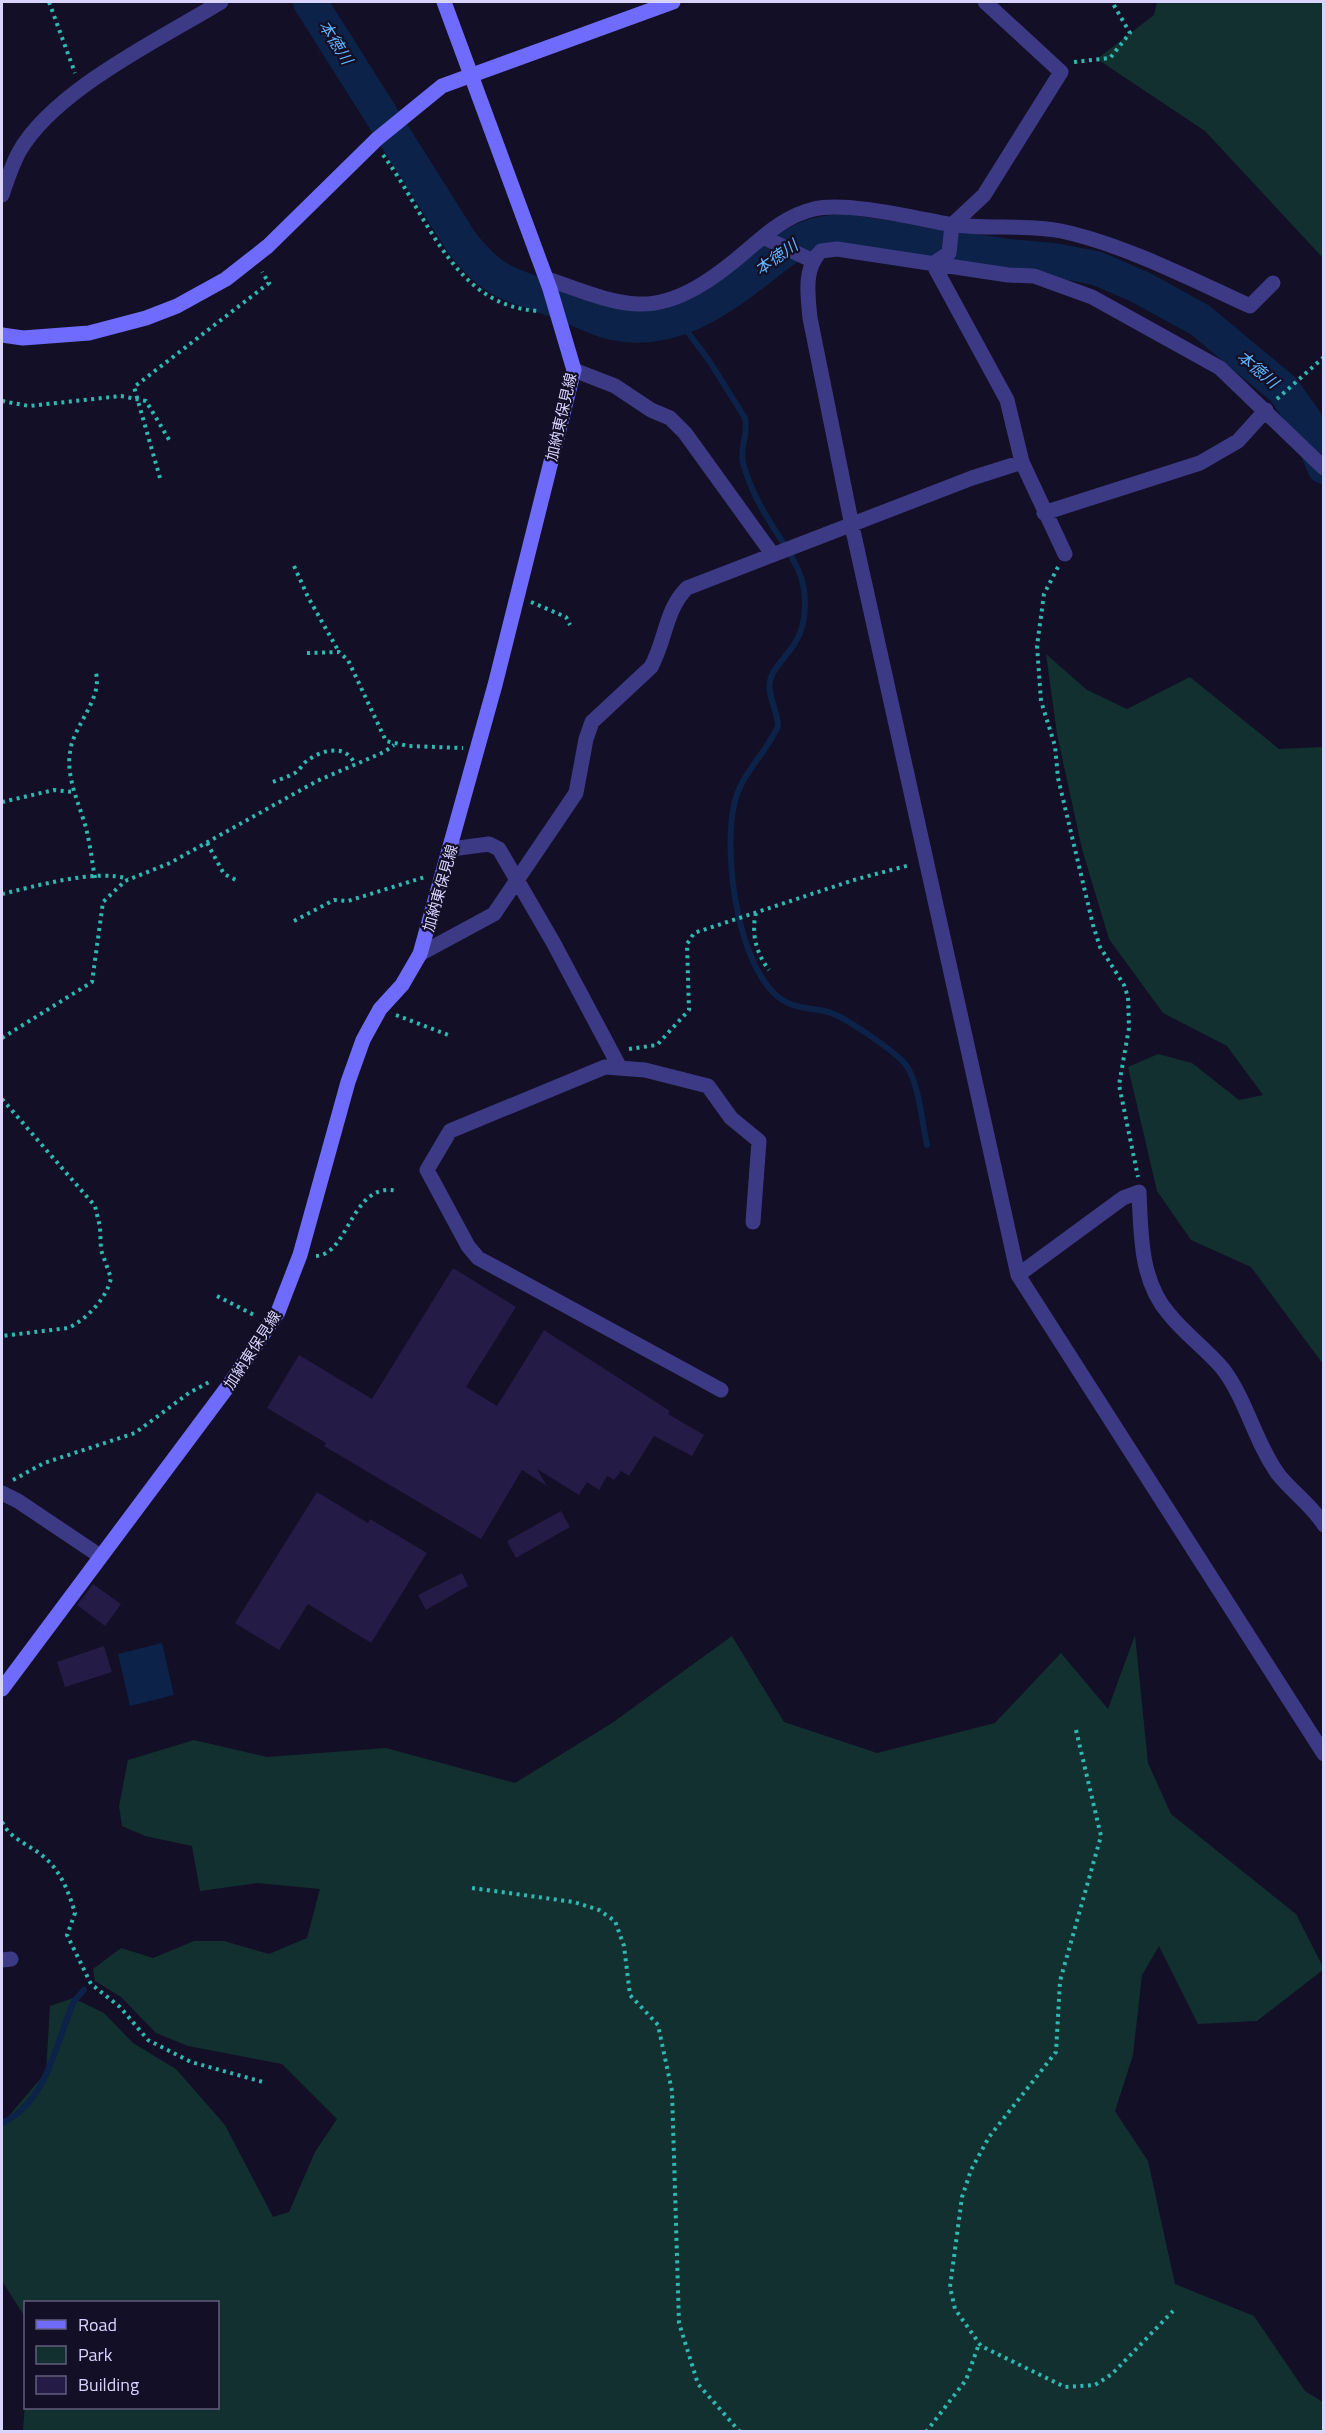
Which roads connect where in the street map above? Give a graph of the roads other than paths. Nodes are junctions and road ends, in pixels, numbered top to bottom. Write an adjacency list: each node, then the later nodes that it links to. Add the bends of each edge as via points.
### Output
1 (220, 2): 6 (street, via 80,88 55,108 19,152)
2 (444, 2): 5 (main road, 加納東保見線)
3 (673, 2): 5 (main road)
4 (985, 2): 7 (street, via 1061,72 984,195)
5 (471, 75): 12 (main road, 加納東保見線); 13 (main road, via 442,87 414,108 374,141 252,259 202,294 146,318 70,335)
6 (2, 195)
7 (952, 225): 8 (street, via 885,212 815,208); 10 (street, via 949,253); 11 (street, via 1061,231 1113,248 1250,306)
8 (763, 237): 9 (street); 12 (street, via 721,272 665,301 639,305)
9 (812, 260): 10 (street, via 821,250 837,249); 19 (street, via 807,287 810,318)
10 (933, 264): 15 (street, via 1034,276 1092,297 1220,368); 16 (street, via 1007,400)
11 (1273, 283)
12 (548, 284): 14 (main road, 加納東保見線)
13 (2, 335)
14 (574, 370): 21 (street, via 615,386 670,418 685,433); 22 (main road, 加納東保見線)
15 (1272, 410): 17 (street); 18 (street, via 1238,441 1200,463)
16 (1022, 462): 18 (street); 19 (street)
17 (1323, 468)
18 (1044, 513): 20 (street)
19 (852, 526): 21 (street); 27 (street)
20 (1065, 554)
21 (772, 555): 23 (street, via 687,588 672,605 651,667 588,729 576,793)
22 (451, 849): 23 (street, via 489,844 499,849); 24 (main road, 加納東保見線)
23 (518, 882): 24 (street, via 494,914); 25 (street)
24 (420, 954): 31 (main road, 加納東保見線, via 363,1040 300,1255 278,1312 232,1381)
25 (619, 1066): 26 (street, via 708,1086 731,1118 759,1141); 28 (street, via 605,1067 450,1131 427,1170 478,1258)
26 (753, 1222)
27 (1018, 1275): 30 (street, via 1123,1198 1139,1192 1141,1250 1154,1292 1168,1314 1223,1370 1278,1474); 33 (street)
28 (721, 1390)
29 (6, 1488): 31 (street, via 18,1501)
30 (1323, 1525)
31 (100, 1556): 32 (main road, 加納東保見線)
32 (2, 1689)
33 (1323, 1754)

